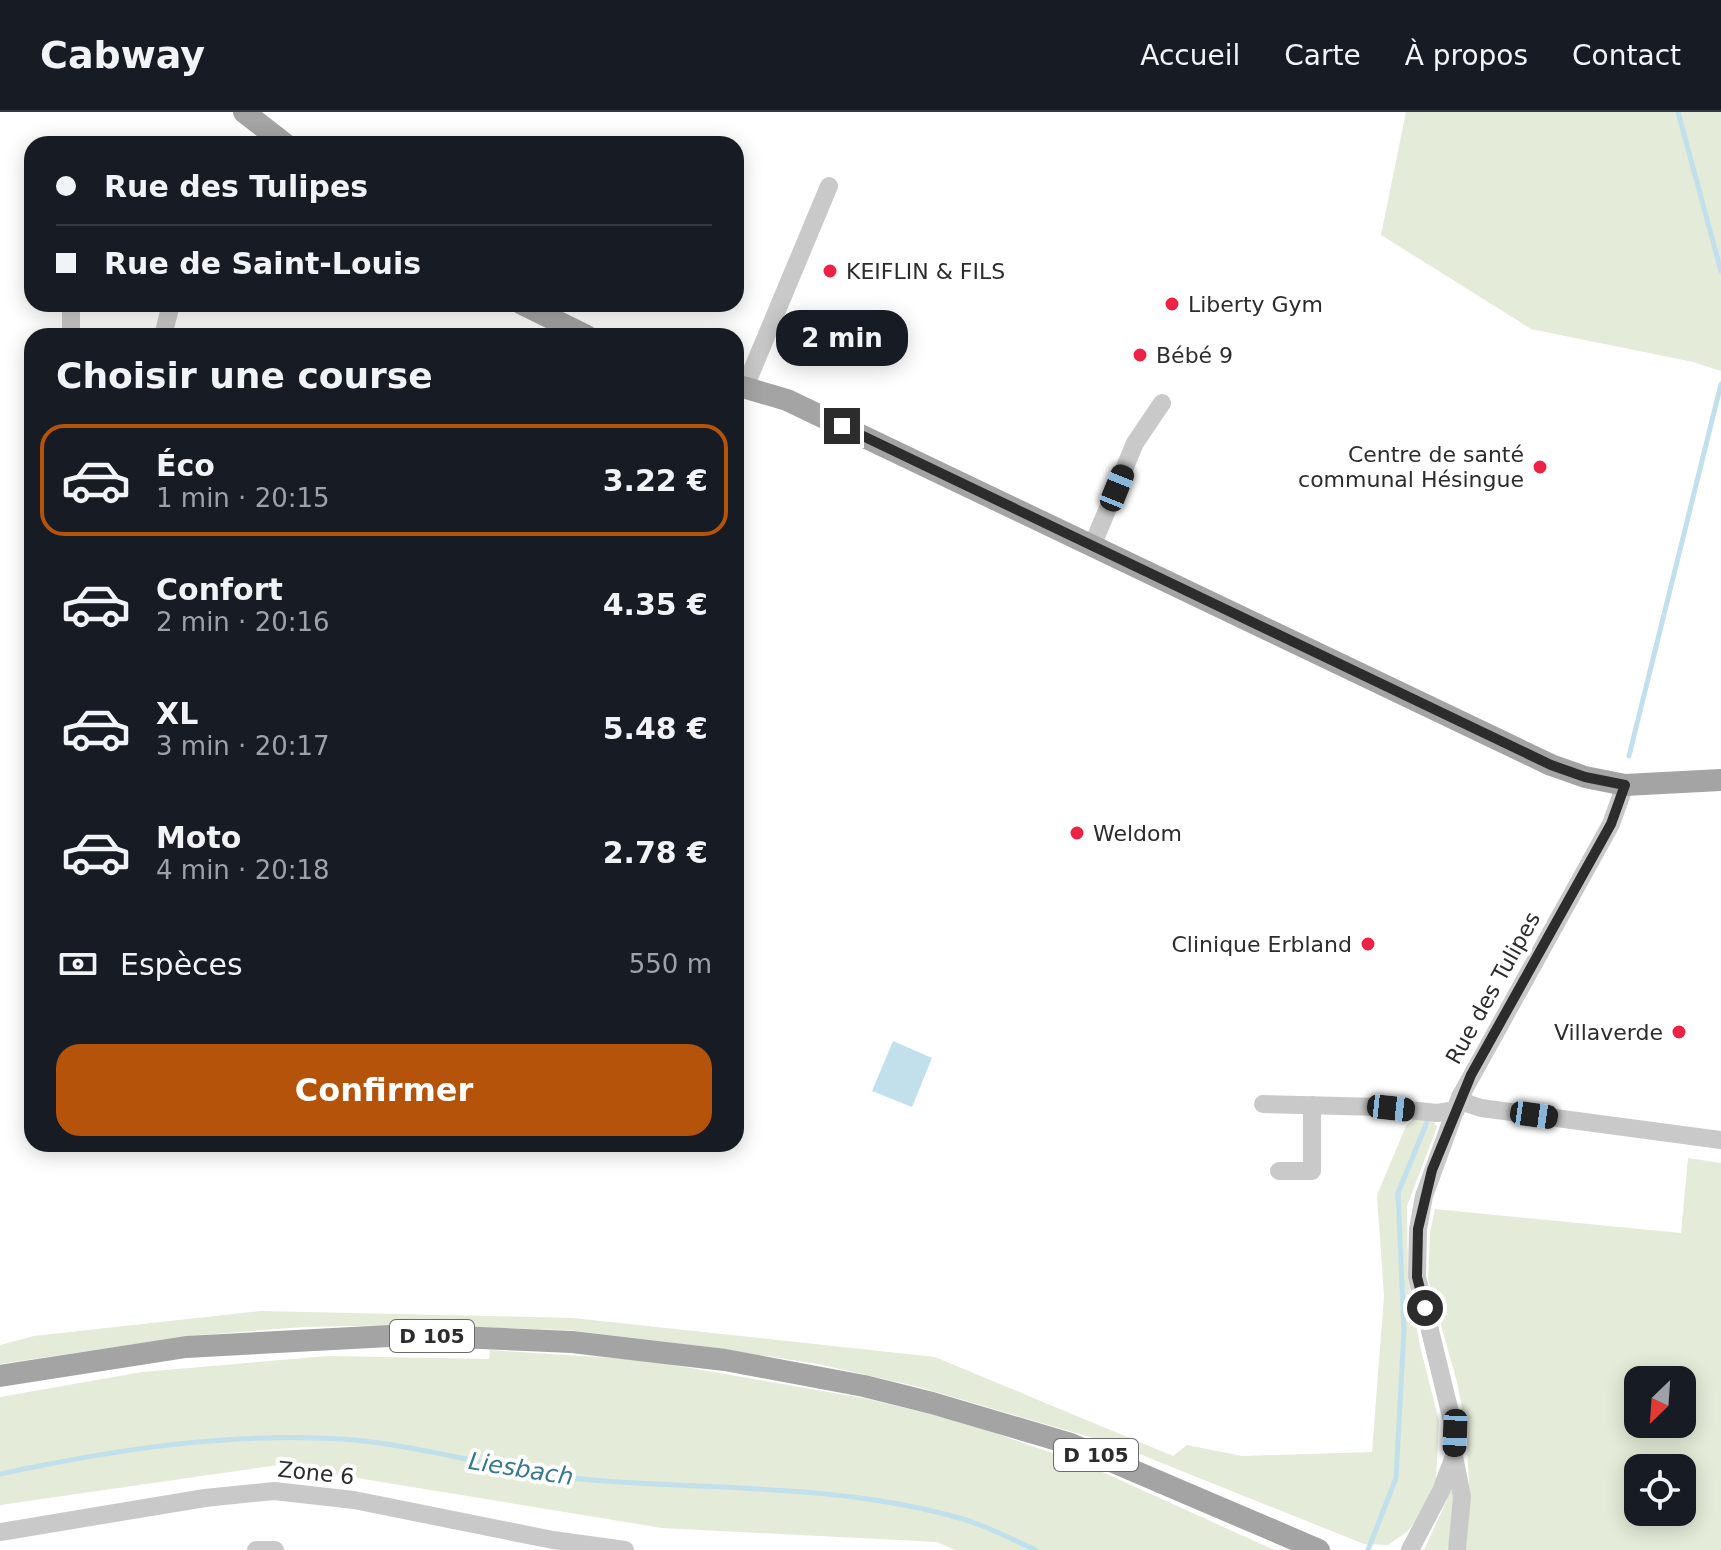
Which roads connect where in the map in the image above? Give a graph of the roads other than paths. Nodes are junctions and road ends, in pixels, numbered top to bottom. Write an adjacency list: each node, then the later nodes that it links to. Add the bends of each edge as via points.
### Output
1 (244, 112): 2 (main road)
2 (264, 119): 3 (main road)
3 (278, 136)
4 (829, 186): 7 (street)
5 (538, 312): 6 (main road)
6 (571, 328)
7 (744, 377)
8 (744, 387): 10 (main road, via 787,400)
9 (1162, 403): 10 (street, via 1135,443)
10 (1093, 544): 12 (main road, via 1551,765)
11 (1721, 780): 12 (main road)
12 (1625, 785): 13 (street, Rue des Tulipes, via 1611,824)
13 (1458, 1103): 15 (street, via 1437,1113); 16 (street); 19 (street, Rue des Tulipes, via 1424,1196 1417,1277 1455,1433)
14 (1263, 1104): 15 (street)
15 (1312, 1105): 17 (street, via 1312,1171)
16 (1721, 1140)
17 (1279, 1171)
18 (0, 1376): 24 (main road, D 105, via 186,1347 408,1335 572,1342 677,1354 864,1386 1071,1444)
19 (1454, 1456): 25 (street, Rue des Tulipes); 26 (street, Rue des Tulipes, via 1462,1497)
20 (0, 1532): 23 (street, Zone 6, via 274,1491 354,1500)
21 (256, 1550): 22 (street)
22 (275, 1550)
23 (625, 1550)
24 (1319, 1550)
25 (1410, 1550)
26 (1457, 1550)

